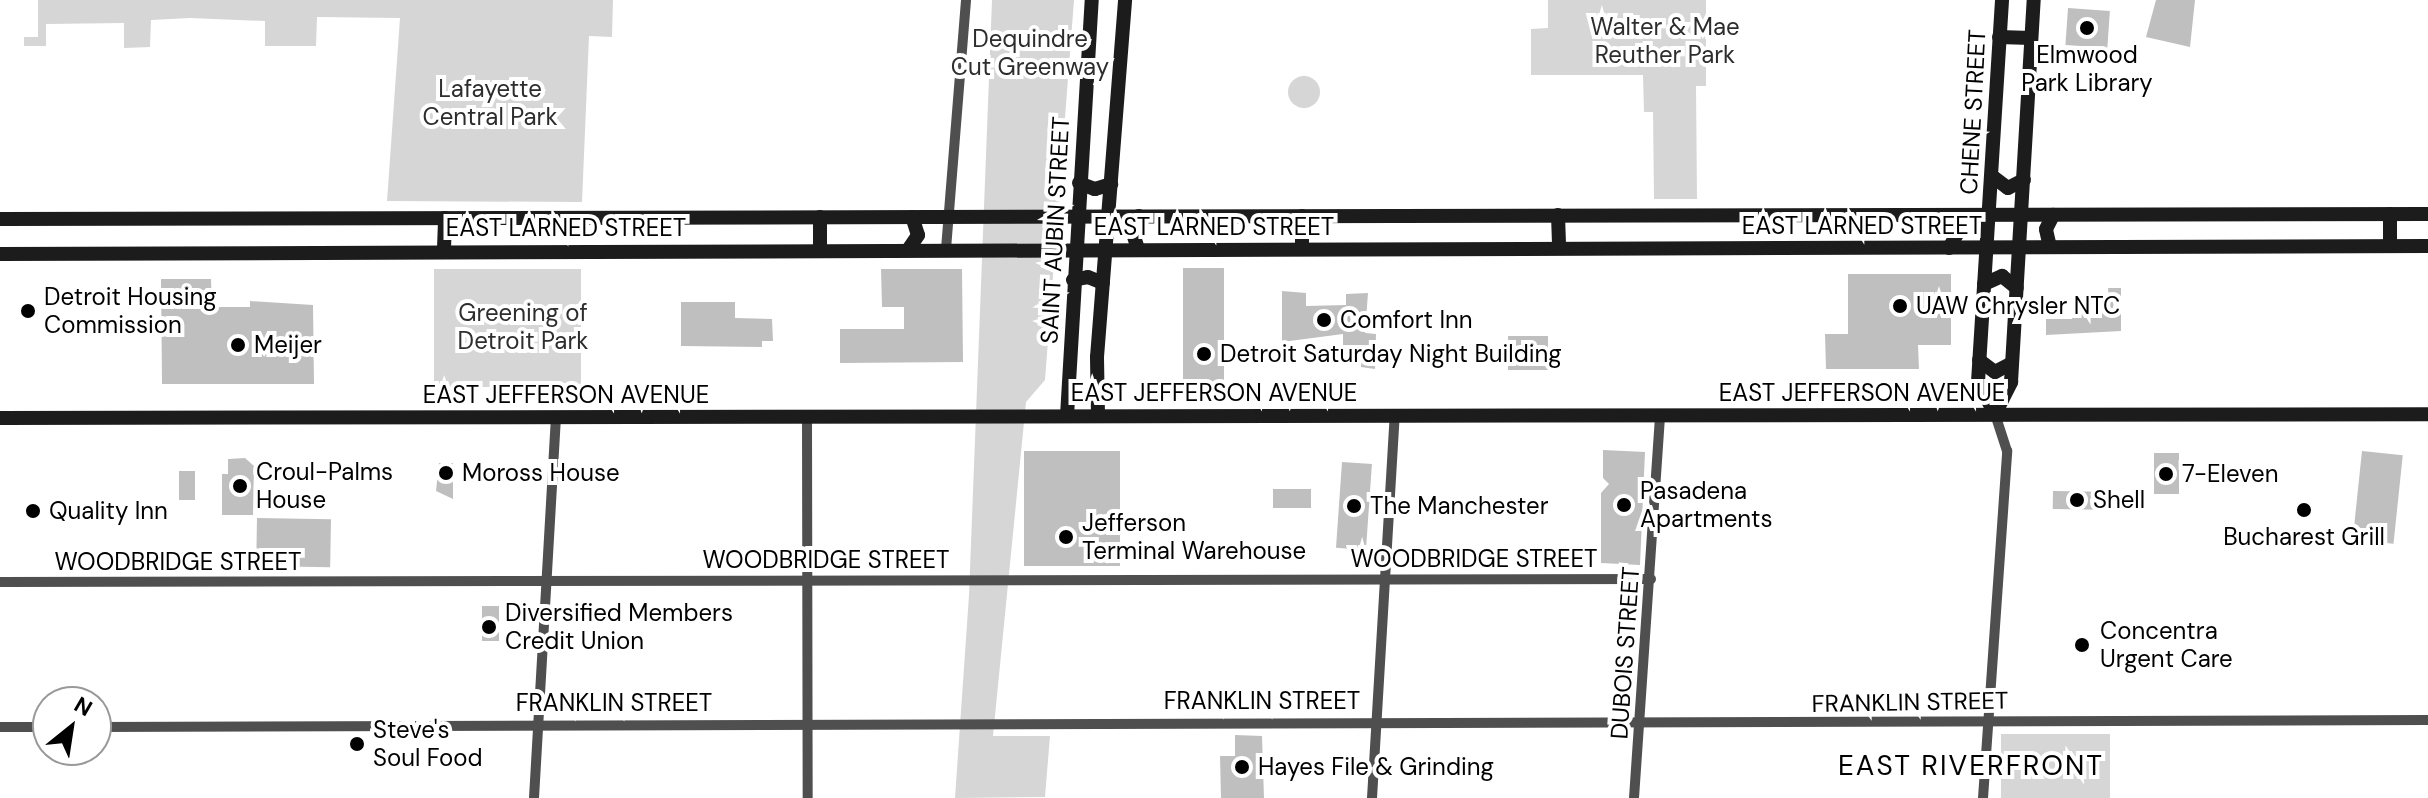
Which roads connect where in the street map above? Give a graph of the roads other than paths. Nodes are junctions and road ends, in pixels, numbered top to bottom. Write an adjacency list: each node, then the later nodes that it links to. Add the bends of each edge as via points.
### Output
1 (966, 0): 25 (street)
2 (1092, 0): 10 (street, SAINT AUBIN STREET)
3 (1125, 0): 11 (street, SAINT AUBIN STREET)
4 (2002, 0): 6 (street, CHENE STREET)
5 (2034, 0): 7 (street)
6 (1999, 37): 7 (street); 8 (street, CHENE STREET)
7 (2031, 38): 9 (street)
8 (1992, 176): 9 (street, via 2008,188); 22 (street, CHENE STREET)
9 (2024, 180): 16 (street)
10 (1079, 183): 11 (street, via 1095,189); 18 (street, SAINT AUBIN STREET)
11 (1111, 184): 19 (street, SAINT AUBIN STREET)
12 (2390, 214): 13 (street, EAST LARNED STREET); 17 (street, EAST LARNED STREET); 28 (street)
13 (2428, 214)
14 (1558, 215): 15 (street, EAST LARNED STREET); 21 (street, EAST LARNED STREET); 31 (street)
15 (1950, 215): 22 (street, EAST LARNED STREET); 32 (street, via 1959,231)
16 (2022, 215): 17 (street, EAST LARNED STREET); 22 (street, EAST LARNED STREET); 34 (street)
17 (2053, 215): 30 (street, via 2046,229)
18 (1077, 216): 19 (street, EAST LARNED STREET); 25 (street, EAST LARNED STREET); 37 (street, SAINT AUBIN STREET)
19 (1108, 216): 20 (street, EAST LARNED STREET); 38 (street, SAINT AUBIN STREET)
20 (1139, 216): 21 (street, EAST LARNED STREET); 39 (street, via 1133,234)
21 (1302, 216): 40 (street)
22 (1988, 216): 33 (street, CHENE STREET)
23 (820, 217): 24 (street, EAST LARNED STREET); 26 (street, EAST LARNED STREET); 42 (street)
24 (912, 217): 25 (street, EAST LARNED STREET); 41 (street, via 918,235)
25 (950, 217): 36 (street)
26 (445, 218): 27 (street, EAST LARNED STREET); 35 (street)
27 (0, 219)
28 (2390, 246): 29 (street, EAST LARNED STREET); 30 (street, EAST LARNED STREET)
29 (2428, 246)
30 (2050, 247): 34 (street, EAST LARNED STREET)
31 (1559, 248): 32 (street, EAST LARNED STREET); 40 (street, EAST LARNED STREET)
32 (1949, 248): 33 (street, EAST LARNED STREET)
33 (1987, 248): 34 (street, EAST LARNED STREET); 46 (street, CHENE STREET)
34 (2020, 248): 47 (street)
35 (444, 249): 42 (street, EAST LARNED STREET); 43 (street, EAST LARNED STREET)
36 (946, 249): 37 (street, EAST LARNED STREET); 41 (street, EAST LARNED STREET)
37 (1075, 249): 38 (street, EAST LARNED STREET); 44 (street, SAINT AUBIN STREET)
38 (1105, 249): 39 (street, EAST LARNED STREET); 45 (street, SAINT AUBIN STREET)
39 (1138, 249): 40 (street, EAST LARNED STREET)
40 (1302, 249)
41 (908, 250): 42 (street, EAST LARNED STREET)
42 (820, 251)
43 (0, 254)
44 (1073, 280): 45 (street, via 1088,277); 50 (street, SAINT AUBIN STREET)
45 (1103, 283): 51 (street, SAINT AUBIN STREET)
46 (1984, 284): 47 (street, via 2002,276); 48 (street, CHENE STREET)
47 (2017, 288): 49 (street)
48 (1979, 360): 49 (street, via 1995,372); 52 (street, CHENE STREET, via 1978,386)
49 (2012, 363): 52 (street, via 2011,382)
50 (1069, 367): 51 (street, via 1083,372); 57 (street, SAINT AUBIN STREET)
51 (1097, 367): 54 (street, SAINT AUBIN STREET)
52 (1995, 414): 53 (street, EAST JEFFERSON AVENUE); 58 (street, EAST JEFFERSON AVENUE); 69 (street, CHENE STREET, via 2007,451)
53 (2428, 414)
54 (1098, 415): 55 (street, EAST JEFFERSON AVENUE); 57 (street, EAST JEFFERSON AVENUE)
55 (1395, 415): 58 (street, EAST JEFFERSON AVENUE); 61 (street)
56 (807, 416): 57 (street, EAST JEFFERSON AVENUE); 59 (street, EAST JEFFERSON AVENUE); 64 (street)
57 (1067, 416)
58 (1660, 416): 62 (street, DUBOIS STREET)
59 (556, 417): 60 (street, EAST JEFFERSON AVENUE); 63 (street)
60 (0, 418)
61 (1385, 578): 62 (street, WOODBRIDGE STREET); 64 (street, WOODBRIDGE STREET); 67 (street)
62 (1651, 579): 68 (street, DUBOIS STREET)
63 (548, 581): 64 (street, WOODBRIDGE STREET); 65 (street, WOODBRIDGE STREET); 71 (street)
64 (807, 581): 70 (street)
65 (0, 582)
66 (2428, 720): 69 (street, FRANKLIN STREET)
67 (1378, 721): 68 (street, FRANKLIN STREET); 70 (street, FRANKLIN STREET); 77 (street)
68 (1640, 721): 69 (street, FRANKLIN STREET); 78 (street, DUBOIS STREET)
69 (1988, 721): 79 (street, CHENE STREET)
70 (809, 723): 71 (street, FRANKLIN STREET); 76 (street)
71 (539, 724): 74 (street, FRANKLIN STREET); 75 (street)
72 (0, 727): 73 (street)
73 (32, 727)
74 (112, 727)
75 (534, 798)
76 (808, 798)
77 (1372, 798)
78 (1634, 798)
79 (1983, 798)

